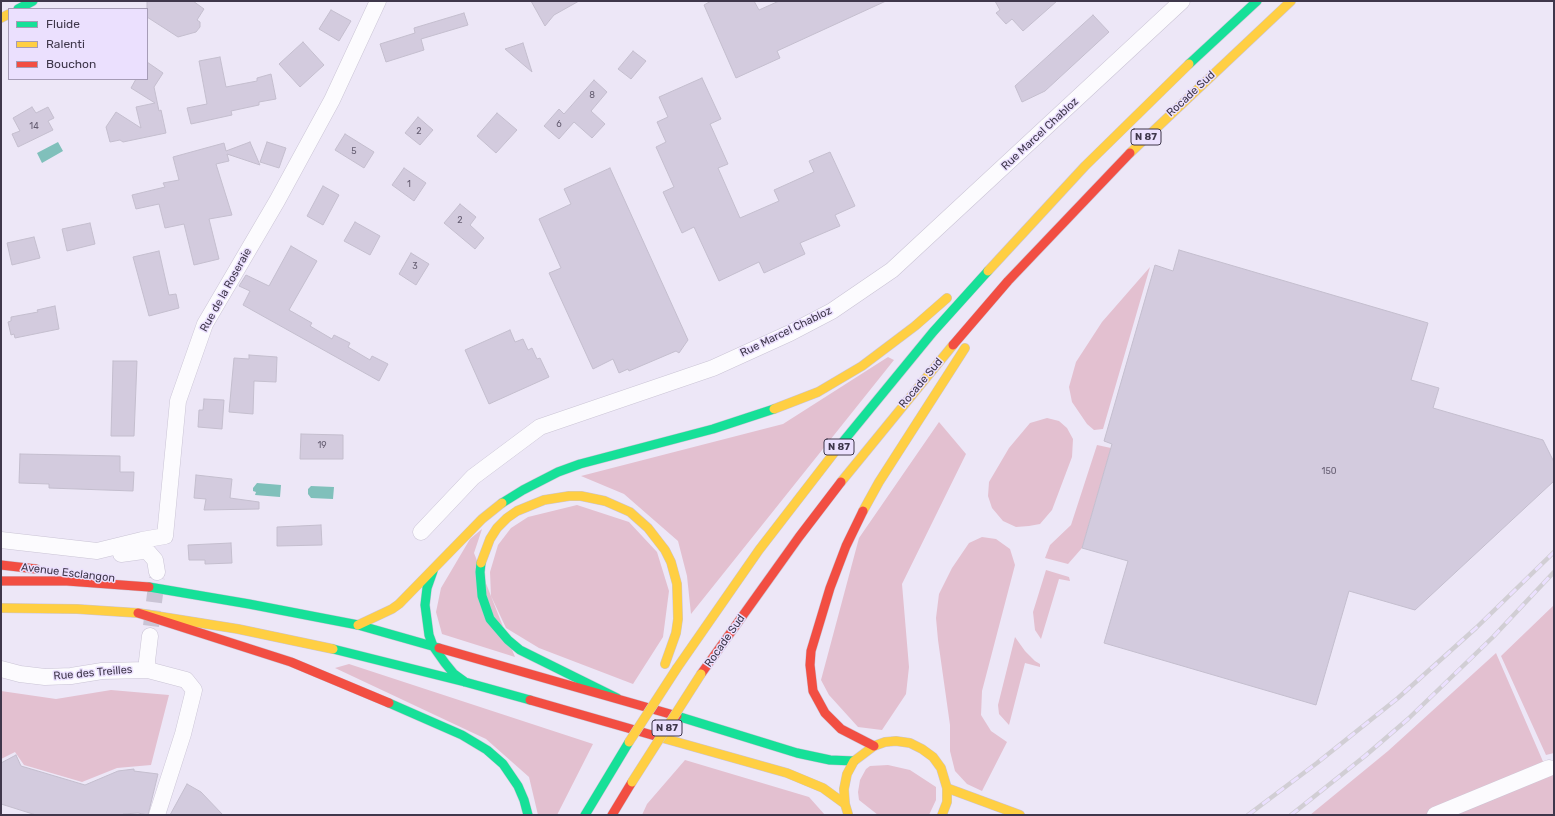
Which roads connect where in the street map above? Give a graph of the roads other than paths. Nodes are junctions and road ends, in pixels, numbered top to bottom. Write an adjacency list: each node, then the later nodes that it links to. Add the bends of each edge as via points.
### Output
1 (33, 1): 6 (main road)
2 (378, 1): 11 (street, Rue de la Roseraie, via 328,106 277,201 205,324 178,400 164,536)
3 (1182, 1): 9 (street, Rue Marcel Chabloz, via 892,270 832,311 713,368 540,427 473,477)
4 (1257, 1): 7 (main road, Rocade Sud / N 87, via 1147,105)
5 (1291, 1): 8 (main road, Rocade Sud / N 87, via 1119,164)
6 (20, 8)
7 (1016, 238): 14 (main road, via 915,326 862,366 818,392 768,412 613,455 542,480 508,499 482,519); 31 (main road, Rocade Sud / N 87, bridge, via 933,332 839,446 759,550)
8 (1008, 282): 30 (main road, Rocade Sud / N 87, bridge, via 858,460 799,537 701,674); 32 (main road, via 879,482 843,553 811,651 811,678 819,704 841,729)
9 (422, 532)
10 (1, 540): 11 (street, Rue de la Roseraie)
11 (97, 551): 16 (street, via 119,554 148,552 155,560)
12 (1, 565): 13 (main road, Avenue Esclangon)
13 (46, 570)
14 (433, 570): 21 (main road, via 392,609); 23 (main road, via 425,605)
15 (70, 572): 18 (main road, Avenue Esclangon, via 109,576)
16 (157, 572)
17 (1, 581): 18 (main road, via 67,581)
18 (158, 588): 21 (main road)
19 (1, 608): 20 (main road)
20 (138, 613): 27 (main road, via 309,643); 39 (main road, via 291,662 462,735 487,750 503,764 518,786)
21 (358, 626): 23 (main road)
22 (150, 636): 26 (street)
23 (433, 646): 27 (main road, via 454,674); 29 (main road)
24 (663, 667): 29 (main road, via 676,633 678,589 668,556 648,528 630,512 605,501 581,496 544,500 517,511 497,528 481,561 482,596 490,618 520,650)
25 (1, 669): 26 (street, Rue des Treilles, via 45,677 102,671)
26 (148, 670): 38 (street, Rue des Treilles, via 186,680 194,690)
27 (465, 682): 37 (main road, via 787,773 823,788)
28 (655, 685): 31 (main road, bridge)
29 (617, 698): 33 (main road, via 797,753)
30 (671, 722): 35 (main road, bridge); 41 (main road, Rocade Sud / N 87, bridge)
31 (629, 742): 40 (main road, Rocade Sud / N 87)
32 (874, 746): 33 (main road); 36 (main road, via 896,741 922,748 941,768)
33 (854, 762): 37 (main road, via 847,774)
34 (1549, 768): 45 (street)
35 (642, 784)
36 (947, 788): 43 (main road, via 947,802); 44 (main road)
37 (845, 804): 42 (main road)
38 (157, 815)
39 (528, 815)
40 (585, 815)
41 (612, 815)
42 (848, 815)
43 (942, 815)
44 (1020, 815)
45 (1435, 815)

